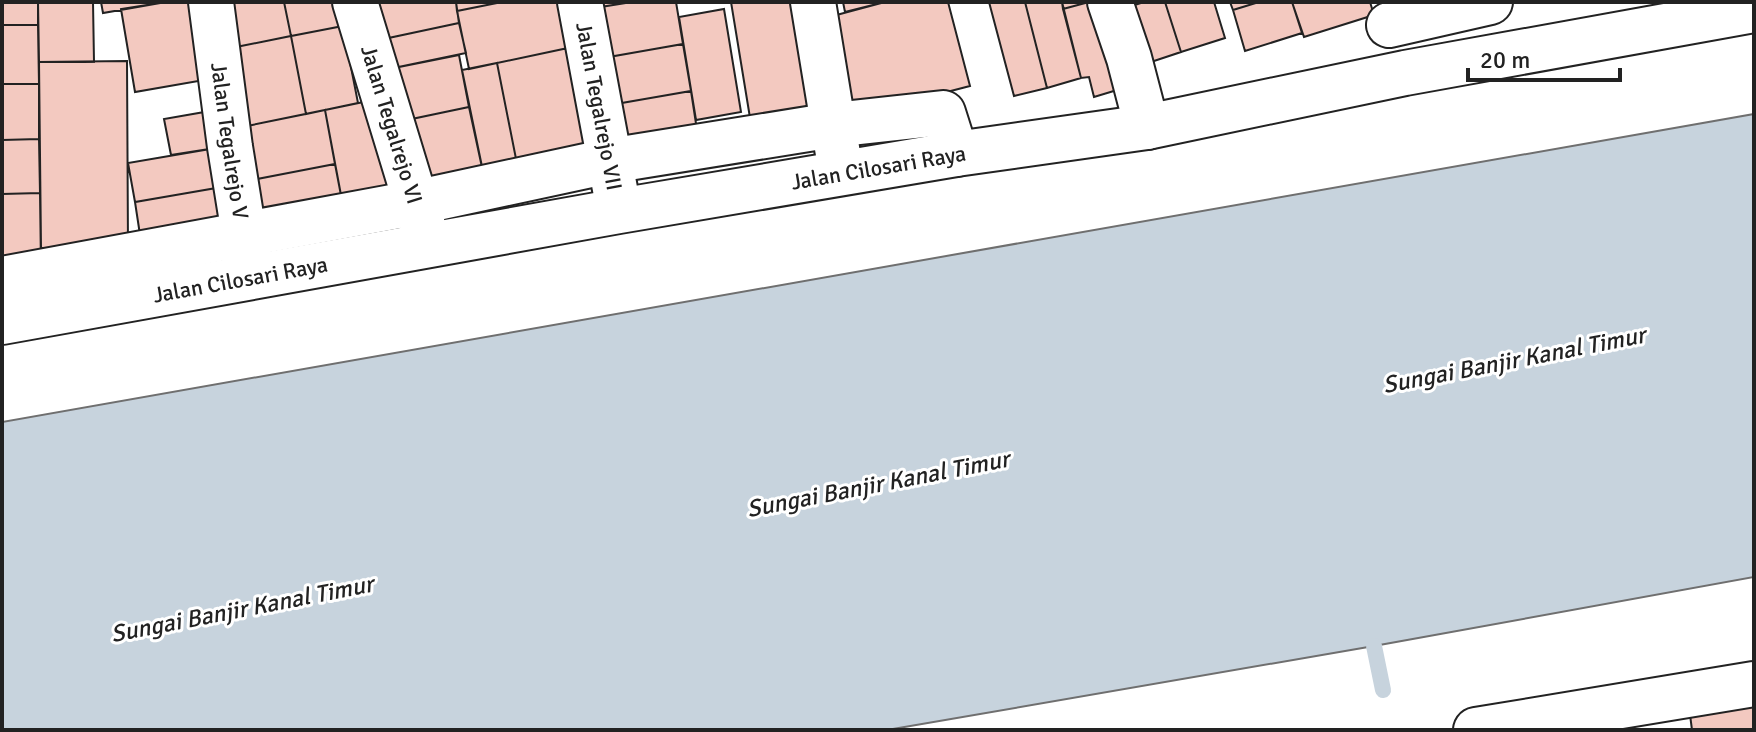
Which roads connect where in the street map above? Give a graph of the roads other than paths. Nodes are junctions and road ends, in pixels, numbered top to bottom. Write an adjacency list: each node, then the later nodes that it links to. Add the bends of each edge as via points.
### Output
1 (211, 2): 18 (street, Jalan Tegalrejo V)
2 (355, 2): 16 (street, Jalan Tegalrejo VI)
3 (580, 2): 14 (street, Jalan Tegalrejo VII)
4 (813, 2): 11 (street)
5 (1110, 2): 12 (street)
6 (1490, 2): 8 (street)
7 (1754, 10): 9 (street, Jalan Cilosari Raya)
8 (1385, 14): 10 (street)
9 (1633, 17): 10 (street, Jalan Cilosari Raya)
10 (1405, 73): 12 (street, Jalan Cilosari Raya)
11 (833, 125): 13 (street, via 943,113); 14 (street); 15 (street)
12 (1147, 127): 13 (street, Jalan Cilosari Raya)
13 (956, 154): 15 (street, Jalan Cilosari Raya)
14 (609, 161): 16 (street); 17 (street, Jalan Tegalrejo VII)
15 (841, 175): 17 (street, Jalan Cilosari Raya)
16 (414, 203): 18 (street); 19 (street, Jalan Tegalrejo VI)
17 (619, 211): 19 (street, Jalan Cilosari Raya)
18 (245, 235): 20 (street, Jalan Tegalrejo V); 21 (street)
19 (430, 246): 20 (street, Jalan Cilosari Raya)
20 (251, 278): 22 (street, Jalan Cilosari Raya)
21 (2, 279)
22 (2, 322)
23 (1754, 684): 24 (street)
24 (1476, 730)

